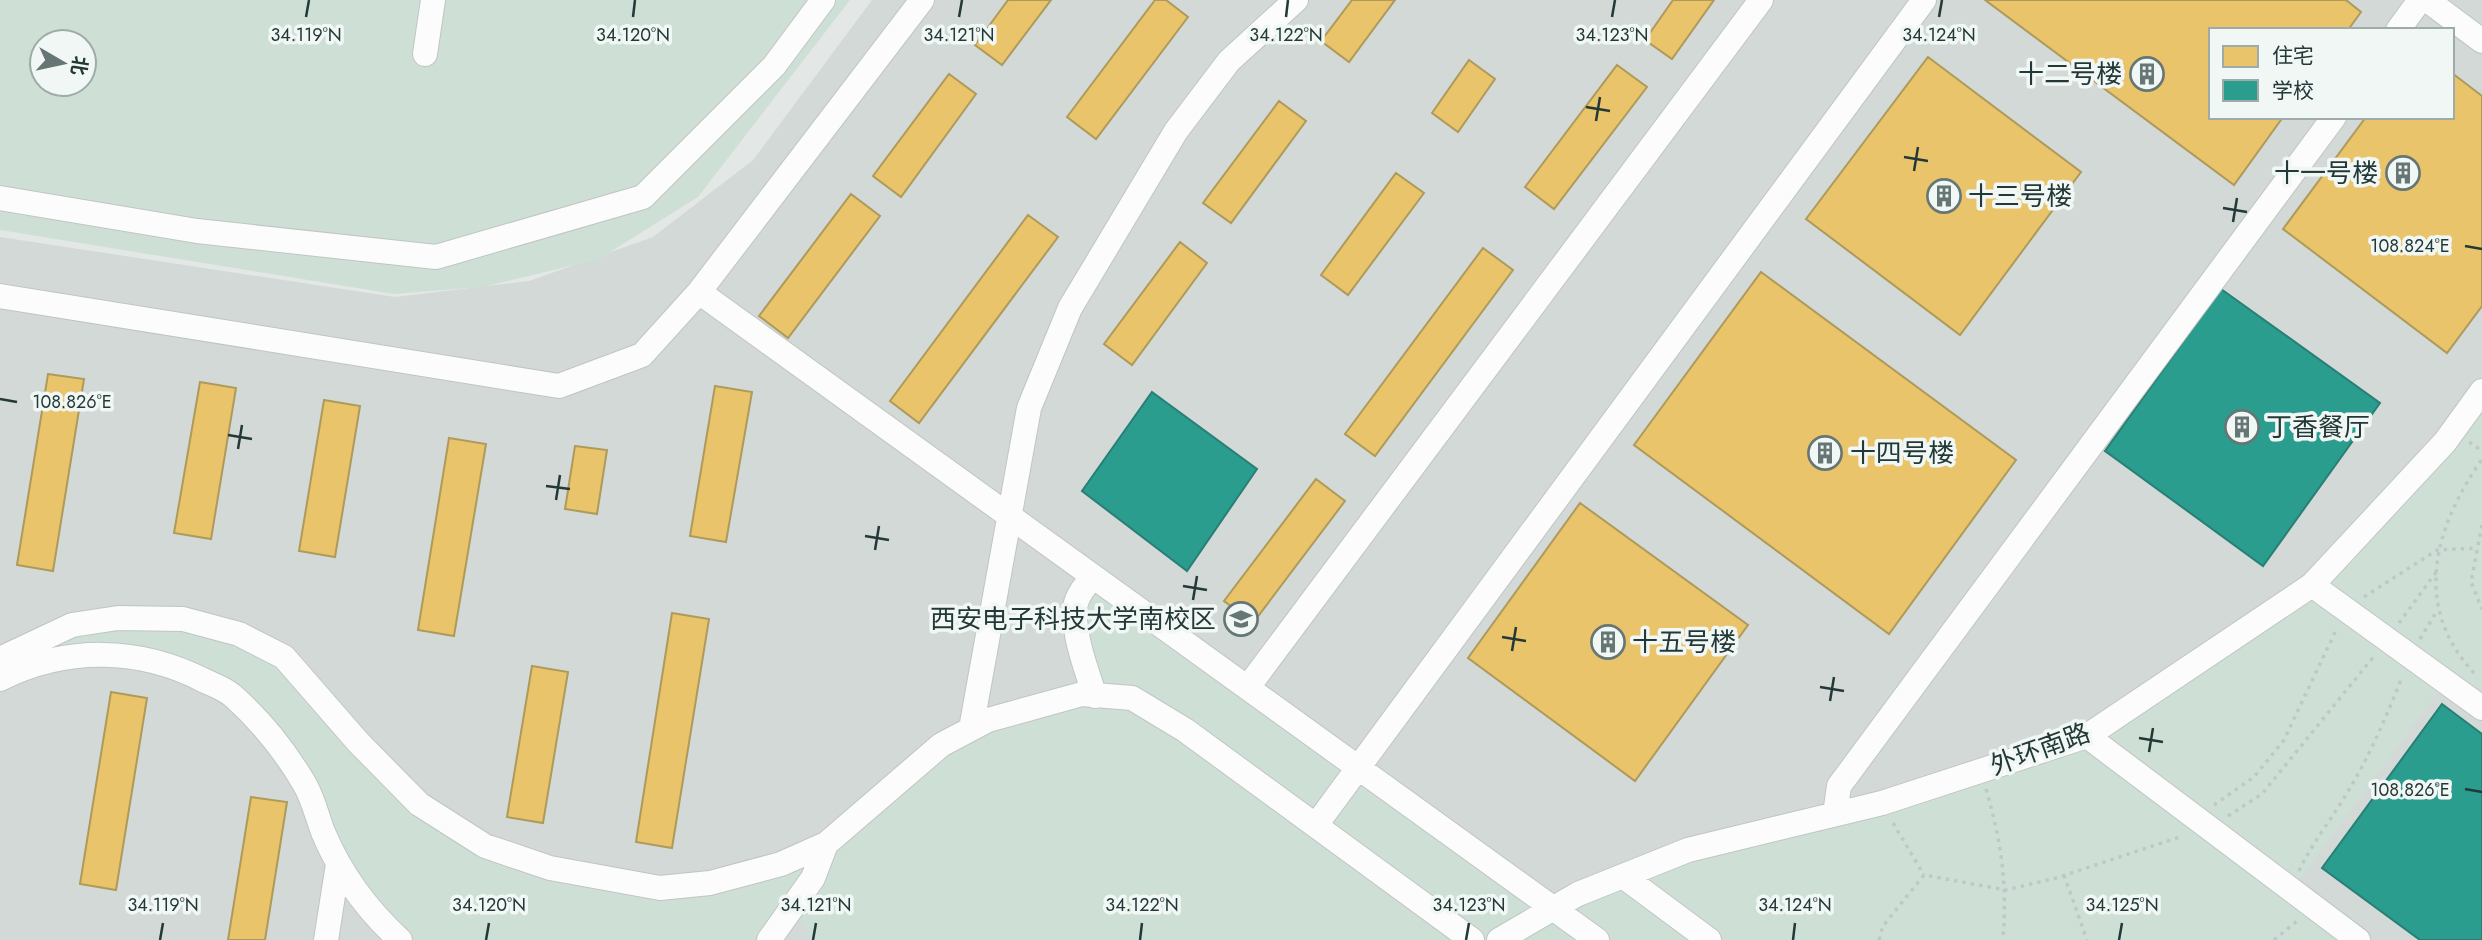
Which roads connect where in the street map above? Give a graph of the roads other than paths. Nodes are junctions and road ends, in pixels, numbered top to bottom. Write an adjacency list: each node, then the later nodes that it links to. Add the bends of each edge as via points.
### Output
1 (433, 0): 11 (street)
2 (823, 0): 13 (street, via 774,66 643,197 436,257 197,231)
3 (922, 0): 14 (street)
4 (1296, 0): 17 (street, via 1229,61 1176,131 1070,308 1029,408)
5 (1761, 0): 22 (street)
6 (1924, 0): 27 (street)
7 (2420, 0): 9 (street)
8 (2427, 0): 10 (street)
9 (2399, 28)
10 (2482, 41)
11 (425, 54)
12 (2333, 119): 28 (street, via 1839,786)
13 (0, 198)
14 (699, 292): 15 (street, via 642,355 558,386); 17 (street)
15 (0, 296)
16 (2482, 391): 19 (street, 外环南路, via 2445,442)
17 (1008, 517): 18 (street); 25 (street)
18 (1093, 578): 22 (street); 23 (street, via 1075,606)
19 (2312, 584): 24 (street); 26 (street, 外环南路)
20 (0, 659): 30 (street, via 72,625 118,618 183,619 239,634 284,657 419,804 485,846 550,868 660,888 722,880 781,864)
21 (0, 679): 31 (street, via 73,657 126,654 181,668 231,694 270,734 305,784)
22 (1248, 687): 27 (street)
23 (1095, 696): 25 (street, via 1035,706); 29 (street, via 1132,698 1159,712)
24 (2482, 708)
25 (971, 729): 30 (street, via 941,746)
26 (2087, 736): 28 (street, 外环南路); 41 (street)
27 (1359, 768): 29 (street); 33 (street)
28 (1835, 814): 32 (street, 外环南路, via 1688,850)
29 (1316, 825): 37 (street)
30 (826, 844): 36 (street, via 813,878)
31 (338, 864): 34 (street); 35 (street, via 356,895)
32 (1623, 876): 33 (street, 外环南路); 40 (street)
33 (1553, 908): 38 (street, 外环南路); 39 (street)
34 (326, 940)
35 (400, 940)
36 (769, 940)
37 (1472, 940)
38 (1499, 940)
39 (1597, 940)
40 (1709, 940)
41 (2358, 940)

